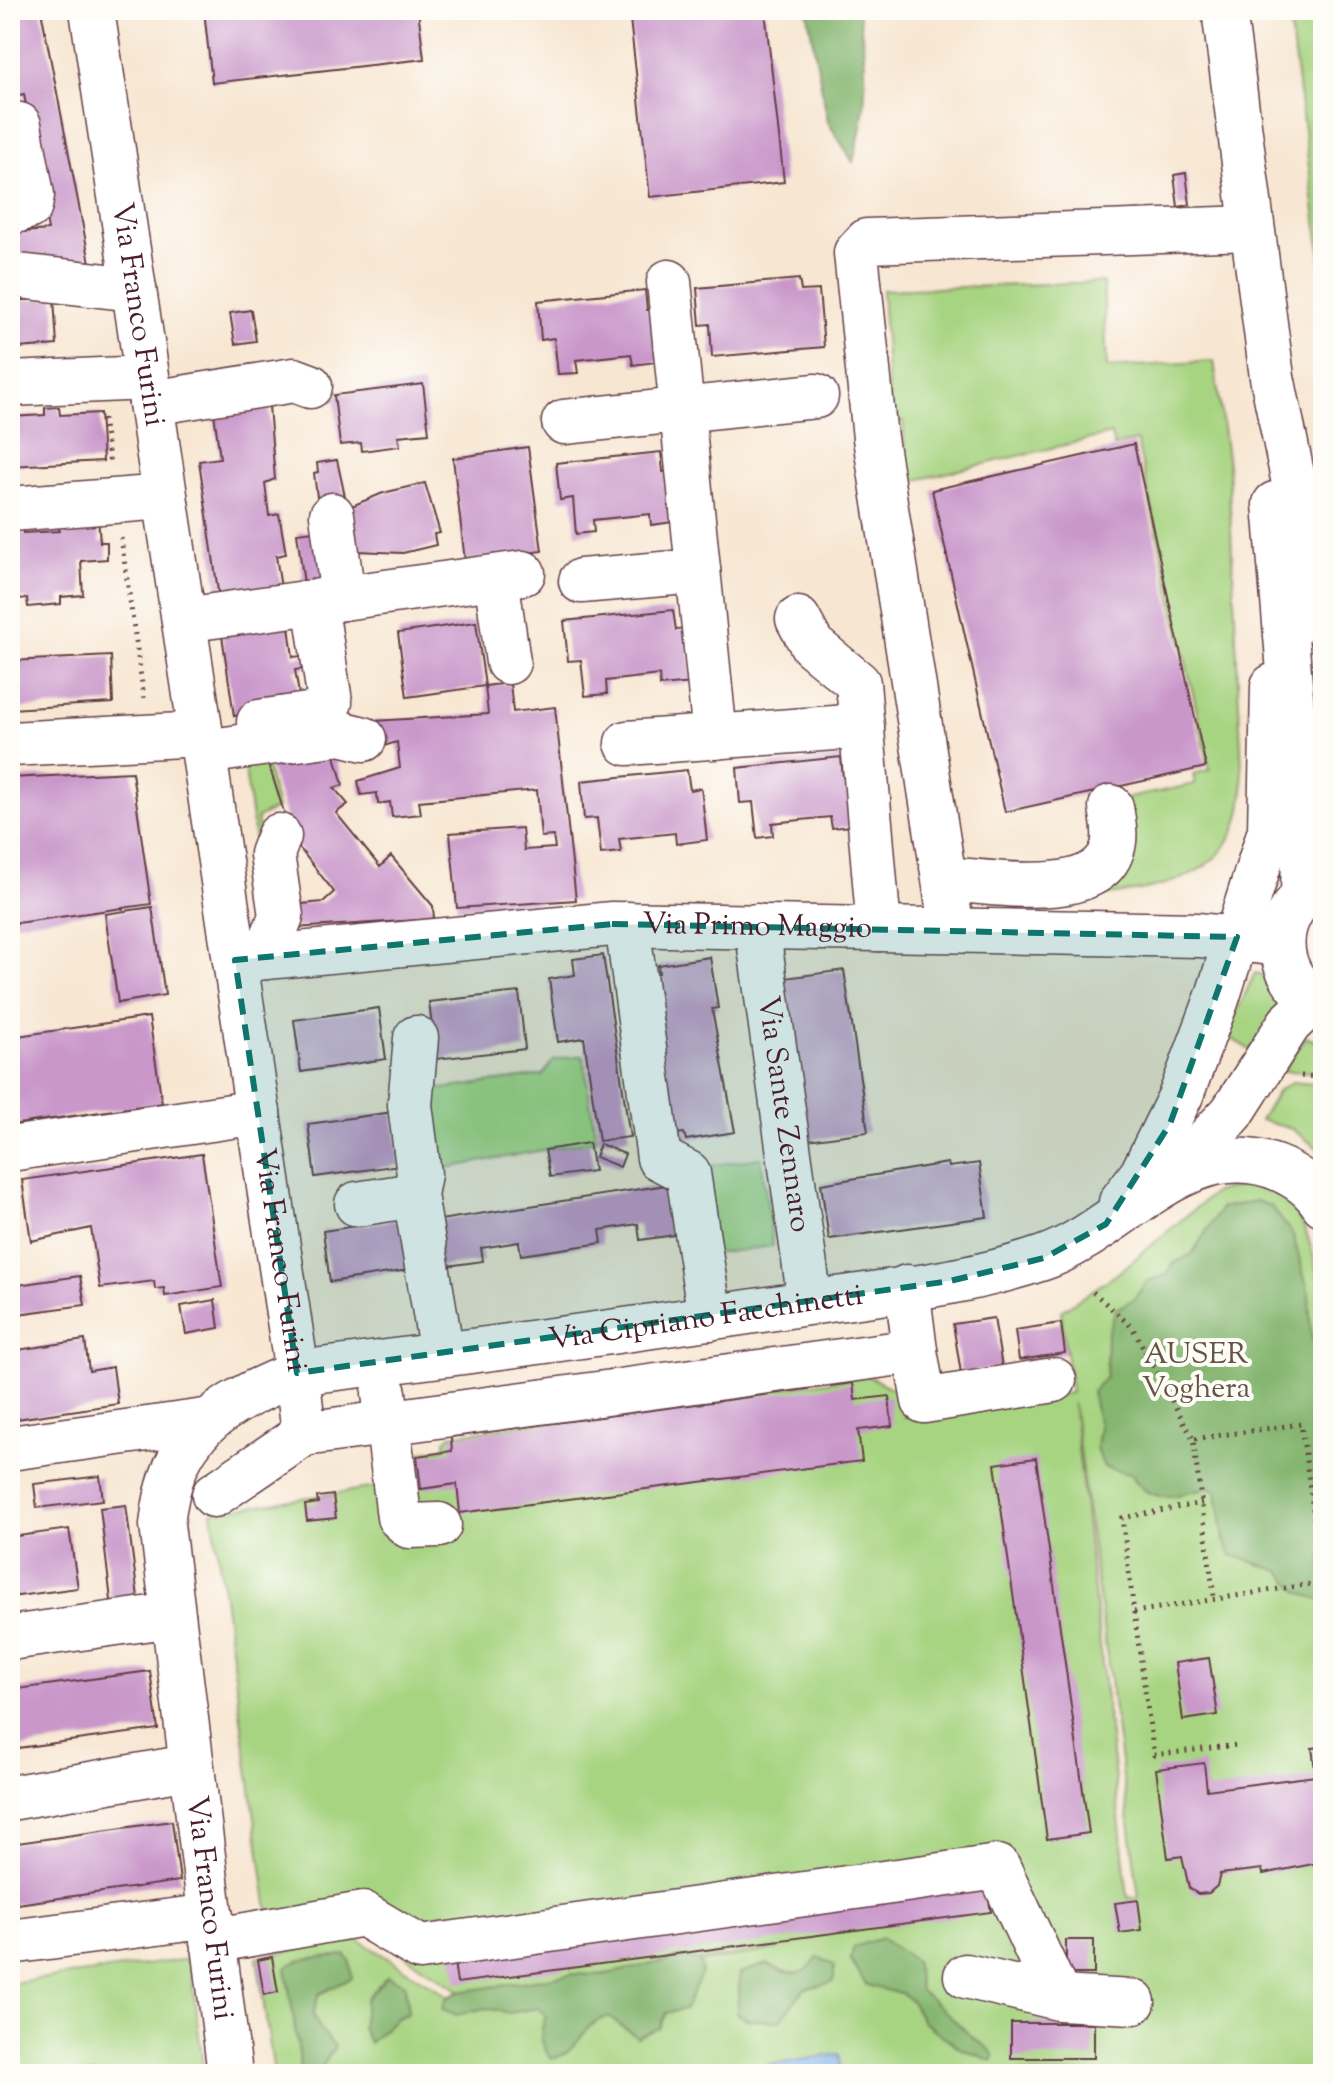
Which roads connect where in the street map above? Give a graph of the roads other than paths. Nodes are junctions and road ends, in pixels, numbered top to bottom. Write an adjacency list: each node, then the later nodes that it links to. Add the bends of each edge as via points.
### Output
1 (92, 10): 8 (street, Via Franco Furini)
2 (1224, 10): 5 (street)
3 (10, 123): 4 (street, via 19,125 32,195 30,206)
4 (10, 213)
5 (1251, 228): 9 (street); 38 (street, via 867,241 856,253 875,438)
6 (10, 275): 8 (street)
7 (669, 282): 14 (street)
8 (134, 289): 12 (street, Via Franco Furini)
9 (1272, 377): 20 (street); 26 (street)
10 (10, 384): 12 (street)
11 (310, 386): 12 (street, via 294,380)
12 (149, 390): 17 (street, Via Franco Furini)
13 (816, 396): 14 (street)
14 (682, 409): 15 (street); 21 (street)
15 (564, 422)
16 (10, 481): 17 (street)
17 (163, 483): 18 (street); 25 (street, Via Franco Furini)
18 (10, 509)
19 (332, 515): 23 (street)
20 (1279, 570): 37 (street, Via Cipriano Facchinetti, via 1270,830); 39 (street, via 1304,851)
21 (698, 571): 22 (street); 30 (street)
22 (581, 581)
23 (329, 600): 25 (street); 27 (street, via 509,575); 28 (street, via 330,702 322,713)
24 (798, 619): 29 (street, via 812,645 858,683)
25 (184, 620): 32 (street, Via Franco Furini)
26 (1323, 623)
27 (508, 662)
28 (259, 722)
29 (862, 726): 30 (street); 42 (street)
30 (715, 737): 33 (street)
31 (364, 739): 32 (street, via 340,733)
32 (202, 743): 34 (street); 47 (street, Via Franco Furini)
33 (627, 743)
34 (10, 744)
35 (1111, 807): 38 (street, via 1112,851 1102,867 1085,878 1037,884)
36 (279, 836): 47 (street, via 272,854 281,916)
37 (1259, 865): 44 (street, via 1228,900 1185,928); 45 (street, Via Cipriano Facchinetti)
38 (945, 879): 43 (street)
39 (1313, 890): 46 (street, via 1290,910)
40 (627, 924): 41 (street, Via Primo Maggio); 47 (street, Via Primo Maggio); 59 (street, via 659,1158 688,1173)
41 (757, 926): 42 (street, Via Primo Maggio); 58 (street, Via Sante Zennaro)
42 (879, 929): 43 (street, Via Primo Maggio)
43 (952, 930): 44 (street, Via Primo Maggio)
44 (1161, 934): 45 (street, Via Primo Maggio)
45 (1237, 937): 46 (street, Via Primo Maggio); 56 (street, Via Cipriano Facchinetti, via 1170,1124)
46 (1281, 944): 48 (street, via 1290,977)
47 (250, 958): 50 (street, Via Franco Furini)
48 (1319, 1001): 52 (street, Via Cipriano Facchinetti, via 1289,1024 1232,1113)
49 (416, 1038): 53 (street, via 410,1105 419,1174)
50 (258, 1112): 51 (street); 63 (street, Via Franco Furini)
51 (10, 1149)
52 (1172, 1178): 55 (street, Via Cipriano Facchinetti, via 1216,1163 1258,1162 1294,1175); 56 (street, Via Cipriano Facchinetti)
53 (415, 1195): 54 (street); 61 (street)
54 (357, 1204)
55 (1323, 1204)
56 (1106, 1224): 57 (street, Via Cipriano Facchinetti, via 1044,1258)
57 (907, 1287): 58 (street, Via Cipriano Facchinetti); 60 (street)
58 (810, 1302): 59 (street, Via Cipriano Facchinetti)
59 (710, 1318): 61 (street, Via Cipriano Facchinetti)
60 (915, 1351): 64 (street, via 924,1401); 66 (street)
61 (442, 1354): 62 (street, Via Cipriano Facchinetti)
62 (380, 1363): 63 (street, Via Cipriano Facchinetti); 66 (street)
63 (297, 1373): 65 (street, Via Franco Furini, via 250,1392); 67 (street)
64 (1054, 1380)
65 (205, 1421): 68 (street); 71 (street, Via Franco Furini, via 166,1486 162,1525)
66 (389, 1423): 67 (street); 70 (street, via 399,1517 409,1526)
67 (304, 1434): 69 (street)
68 (10, 1448)
69 (214, 1495)
70 (439, 1525)
71 (173, 1615): 72 (street); 73 (street, Via Franco Furini)
72 (10, 1638)
73 (189, 1767): 74 (street); 75 (street, Via Franco Furini)
74 (10, 1798)
75 (211, 1928): 76 (street); 78 (street, via 363,1914 420,1948 998,1867); 80 (street, Via Franco Furini)
76 (10, 1942)
77 (966, 1976): 78 (street)
78 (1059, 1998): 79 (street)
79 (1133, 2002)
80 (230, 2074)

